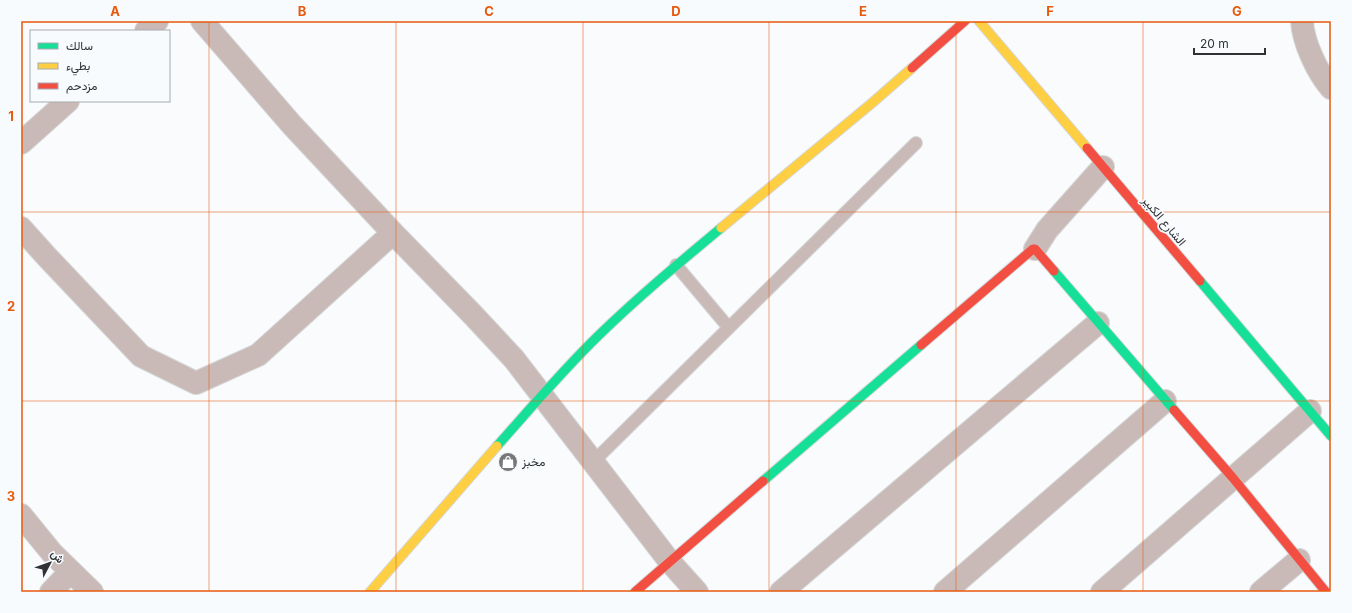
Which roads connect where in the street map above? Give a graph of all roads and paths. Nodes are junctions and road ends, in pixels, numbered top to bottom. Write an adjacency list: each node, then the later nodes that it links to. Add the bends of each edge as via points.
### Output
1 (157, 21): 6 (street)
2 (202, 21): 13 (street, via 292,124)
3 (965, 21): 15 (street, via 872,103)
4 (979, 21): 11 (street, الشارع الكبير)
5 (1302, 21): 7 (street, via 1308,48)
6 (147, 30)
7 (1331, 88)
8 (67, 102): 9 (street)
9 (21, 143)
10 (916, 143): 17 (lane)
11 (1103, 168): 14 (street, via 1047,230); 20 (street, الشارع الكبير)
12 (21, 228): 13 (street, via 141,356 196,383 258,355)
13 (393, 233): 18 (street, via 514,359)
14 (1035, 249): 16 (street); 26 (street, via 1030,250)
15 (676, 266): 17 (lane); 18 (street, via 598,336)
16 (1098, 323): 19 (street); 33 (street)
17 (729, 328): 22 (lane)
18 (542, 395): 22 (street); 30 (street)
19 (1166, 401): 23 (street); 34 (street)
20 (1310, 411): 21 (street, الشارع الكبير); 23 (street)
21 (1331, 436)
22 (593, 462): 26 (street)
23 (1233, 478): 25 (street); 35 (street)
24 (21, 515): 27 (street)
25 (1299, 560): 36 (street); 37 (street)
26 (670, 562): 31 (street); 32 (street)
27 (70, 572): 28 (street); 29 (street)
28 (51, 592)
29 (92, 592)
30 (370, 592)
31 (634, 592)
32 (697, 592)
33 (781, 592)
34 (945, 592)
35 (1102, 592)
36 (1261, 592)
37 (1326, 592)

